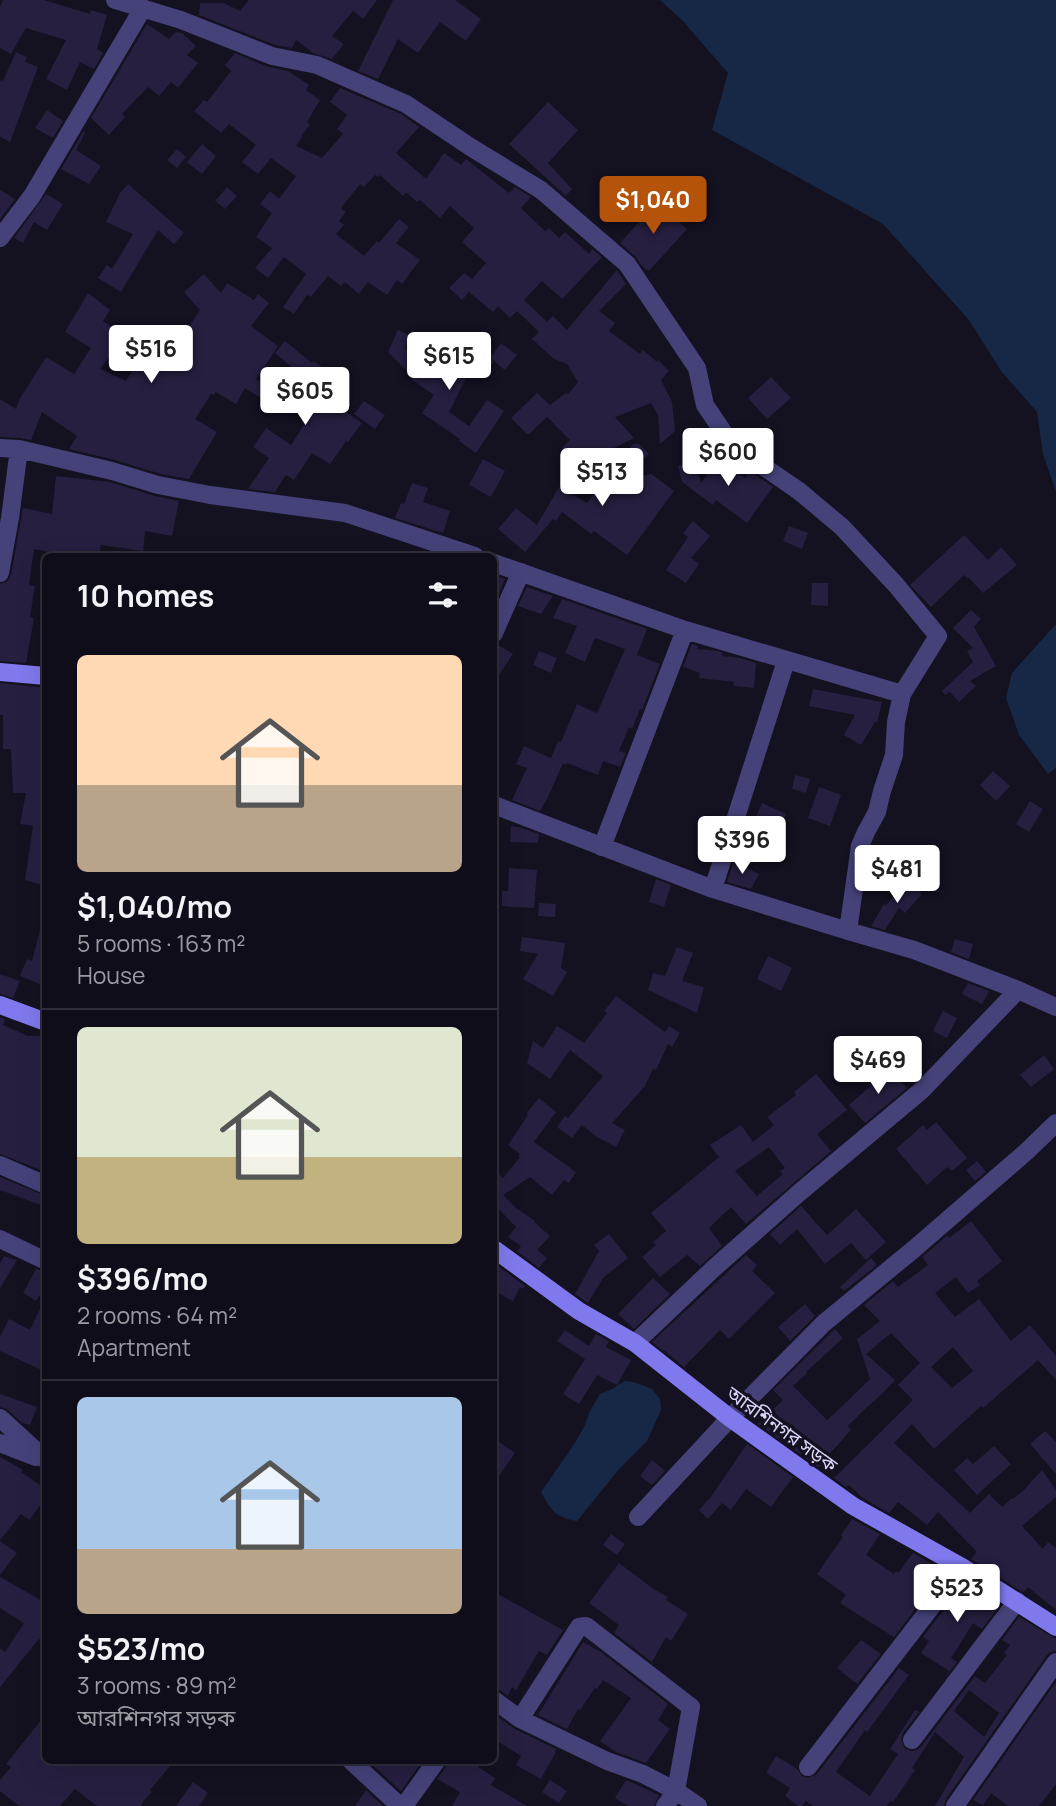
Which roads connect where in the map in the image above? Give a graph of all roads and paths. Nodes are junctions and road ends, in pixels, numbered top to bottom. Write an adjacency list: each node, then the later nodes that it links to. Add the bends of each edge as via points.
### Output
1 (114, 0): 2 (street)
2 (142, 8): 3 (street, via 32,196); 15 (street, via 272,56 317,65 406,104 541,190 626,264 697,368 705,405 732,445 842,527 938,636)
3 (0, 238)
4 (0, 448): 5 (street)
5 (19, 449): 6 (street, via 197,493 345,513); 9 (street)
6 (466, 553)
7 (497, 564): 8 (street)
8 (521, 572): 10 (street); 11 (street)
9 (0, 573)
10 (497, 627)
11 (685, 630): 12 (street); 17 (street)
12 (786, 661): 15 (street); 18 (street)
13 (0, 672): 14 (street)
14 (42, 676)
15 (902, 694): 19 (street, via 894,755 877,812 860,846)
16 (497, 806): 17 (street)
17 (603, 847): 18 (street)
18 (713, 889): 19 (street)
19 (848, 932): 20 (street, via 914,950)
20 (1018, 990): 22 (street); 30 (street, via 922,1090 800,1192)
21 (0, 1005): 23 (street)
22 (1056, 1007)
23 (42, 1021)
24 (1056, 1123): 32 (street, via 824,1323)
25 (0, 1165): 26 (street)
26 (42, 1183)
27 (0, 1239): 29 (street)
28 (497, 1251): 30 (street, আরশিনগর সড়ক, via 579,1311)
29 (42, 1259)
30 (635, 1343): 32 (street, আরশিনগর সড়ক)
31 (0, 1418): 34 (street)
32 (730, 1418): 36 (street); 37 (street, আরশিনগর সড়ক, via 853,1506)
33 (0, 1443): 35 (street)
34 (42, 1457)
35 (42, 1459)
36 (638, 1517)
37 (962, 1567): 38 (street, আরশিনগর সড়ক); 46 (street)
38 (1017, 1601): 39 (street, আরশিনগর সড়ক); 43 (street)
39 (1056, 1627)
40 (1056, 1662): 50 (street)
41 (497, 1702): 42 (street)
42 (520, 1719): 47 (street, via 643,1774); 47 (street, via 579,1626 586,1626 691,1707)
43 (912, 1741)
44 (355, 1764): 48 (street)
45 (434, 1764): 48 (street)
46 (808, 1767)
47 (671, 1799): 49 (street)
48 (402, 1806)
49 (698, 1806)
50 (955, 1806)

